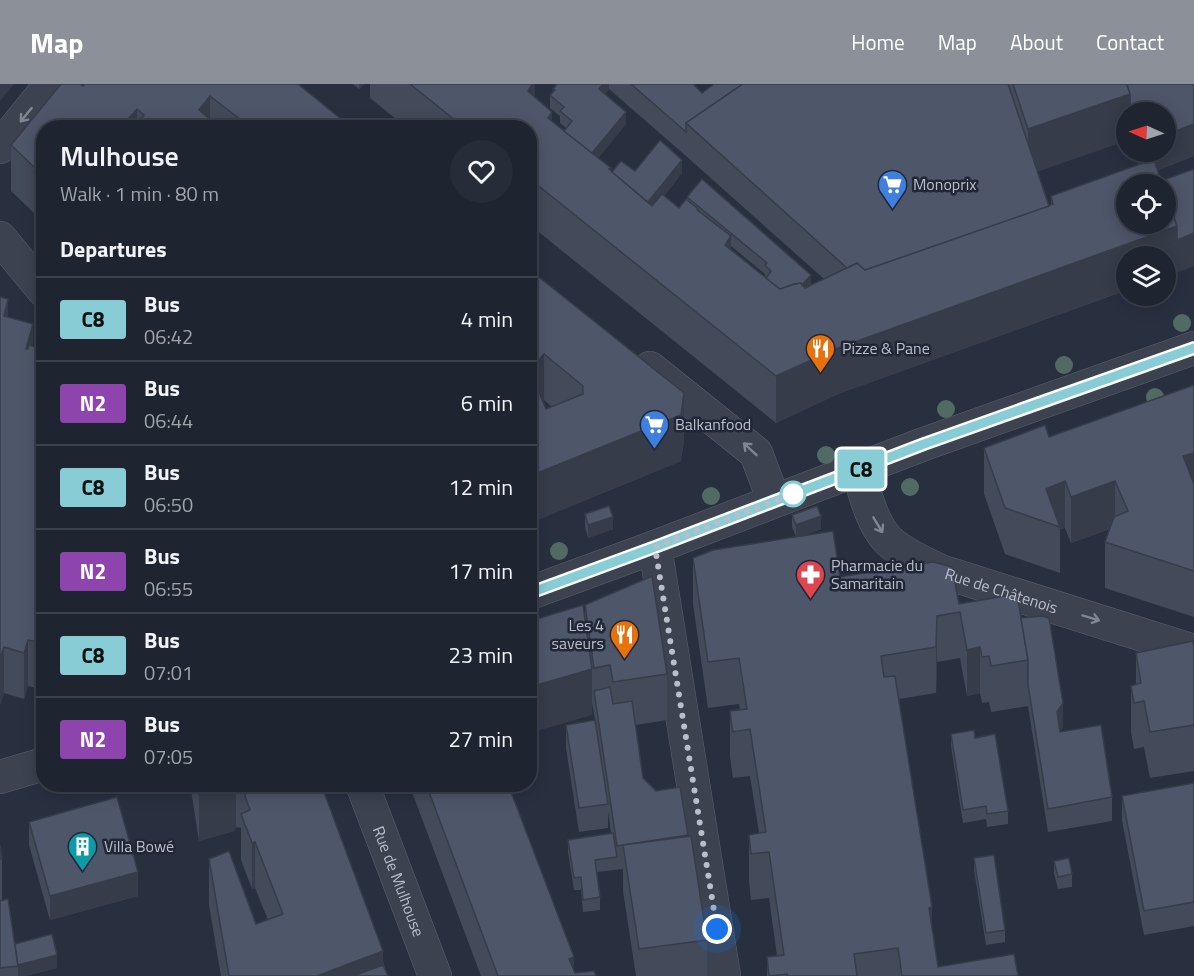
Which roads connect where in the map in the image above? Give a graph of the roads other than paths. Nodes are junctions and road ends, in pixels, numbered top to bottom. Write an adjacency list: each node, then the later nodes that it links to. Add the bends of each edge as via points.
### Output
1 (51, 84): 2 (street, one-way to 2)
2 (0, 147)
3 (0, 238): 4 (street)
4 (36, 281)
5 (1194, 348): 7 (street)
6 (629, 352): 8 (street, one-way to 6, via 756,453)
7 (858, 470): 8 (street); 11 (street, Rue de Châtenois, one-way to 11, via 878,526 888,540 911,556 939,571)
8 (774, 501): 9 (street)
9 (655, 547): 10 (street); 16 (street)
10 (537, 590)
11 (1194, 651)
12 (36, 766): 13 (street)
13 (0, 777)
14 (365, 792): 15 (street, Rue de Mulhouse)
15 (435, 976)
16 (724, 976)

